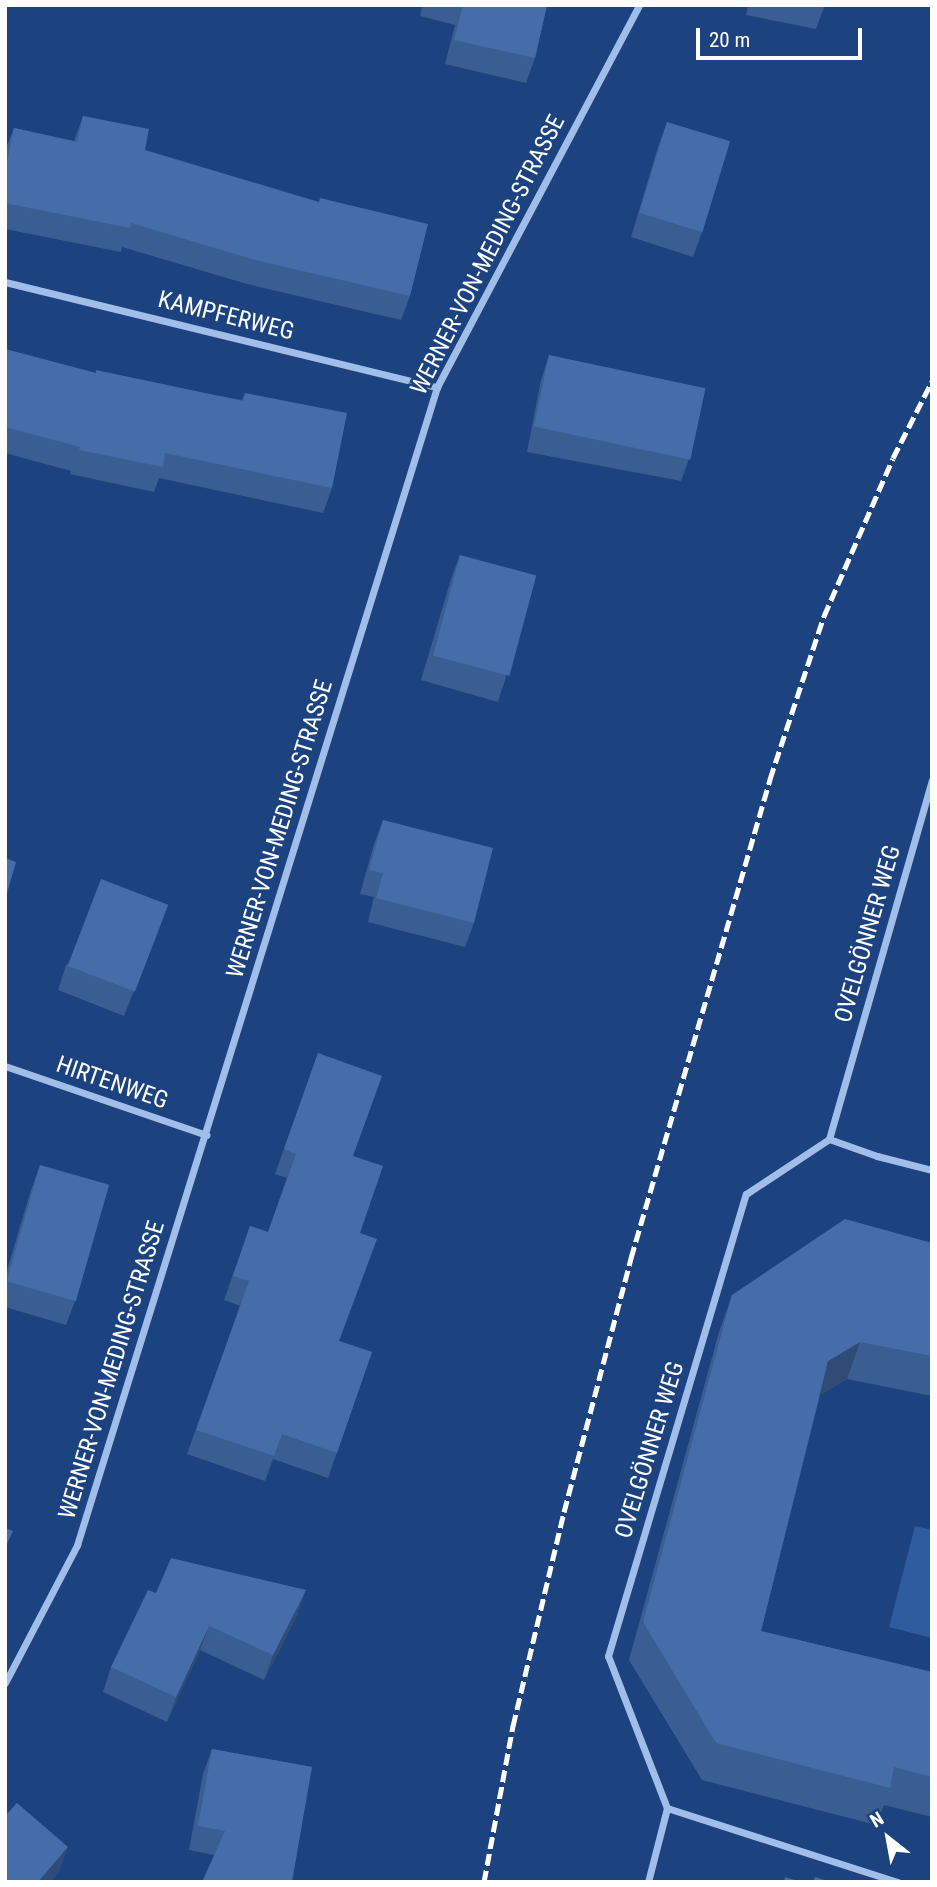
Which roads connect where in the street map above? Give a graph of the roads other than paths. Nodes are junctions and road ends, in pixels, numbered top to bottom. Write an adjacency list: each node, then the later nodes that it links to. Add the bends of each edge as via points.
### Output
1 (639, 5): 3 (street, WERNER-VON-MEDING-STRASSE)
2 (5, 282): 3 (street, KAMPFERWEG)
3 (437, 387): 6 (street, WERNER-VON-MEDING-STRASSE)
4 (932, 779): 7 (street, OVELGÖNNER WEG)
5 (5, 1066): 6 (street, HIRTENWEG)
6 (206, 1135): 9 (street, WERNER-VON-MEDING-STRASSE, via 77,1545)
7 (829, 1139): 8 (street); 10 (street, OVELGÖNNER WEG, via 746,1194 608,1656)
8 (932, 1170)
9 (5, 1683)
10 (667, 1808): 11 (street); 12 (street)
11 (648, 1882)
12 (898, 1882)

